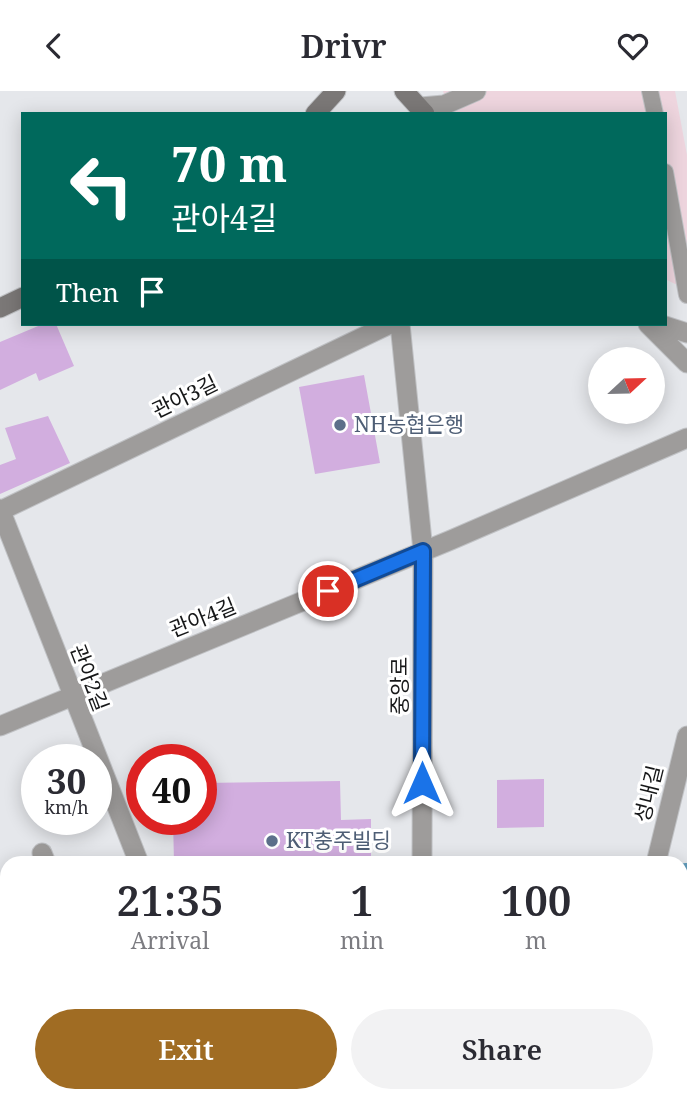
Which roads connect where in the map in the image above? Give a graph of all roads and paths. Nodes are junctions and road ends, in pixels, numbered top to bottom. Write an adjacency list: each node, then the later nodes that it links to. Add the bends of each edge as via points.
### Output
1 (404, 91): 5 (main road)
2 (476, 91): 5 (street)
3 (650, 91): 7 (street)
4 (333, 92): 6 (main road)
5 (431, 110)
6 (317, 112)
7 (654, 112)
8 (667, 183): 9 (street)
9 (687, 295)
10 (21, 298): 11 (main road)
11 (0, 308)
12 (386, 326): 19 (street, 관아3길)
13 (400, 326): 20 (street, 중앙로)
14 (650, 326): 17 (street)
15 (665, 326): 16 (street)
16 (687, 333)
17 (687, 363)
18 (687, 438): 20 (street)
19 (0, 510): 21 (street, 관아2길)
20 (423, 551): 21 (street, 관아4길); 25 (street, 중앙로)
21 (72, 696): 22 (street, 관아4길); 24 (street, 관아2길)
22 (0, 726)
23 (687, 736): 26 (street, 성내길)
24 (136, 856)
25 (422, 856)
26 (658, 856)

